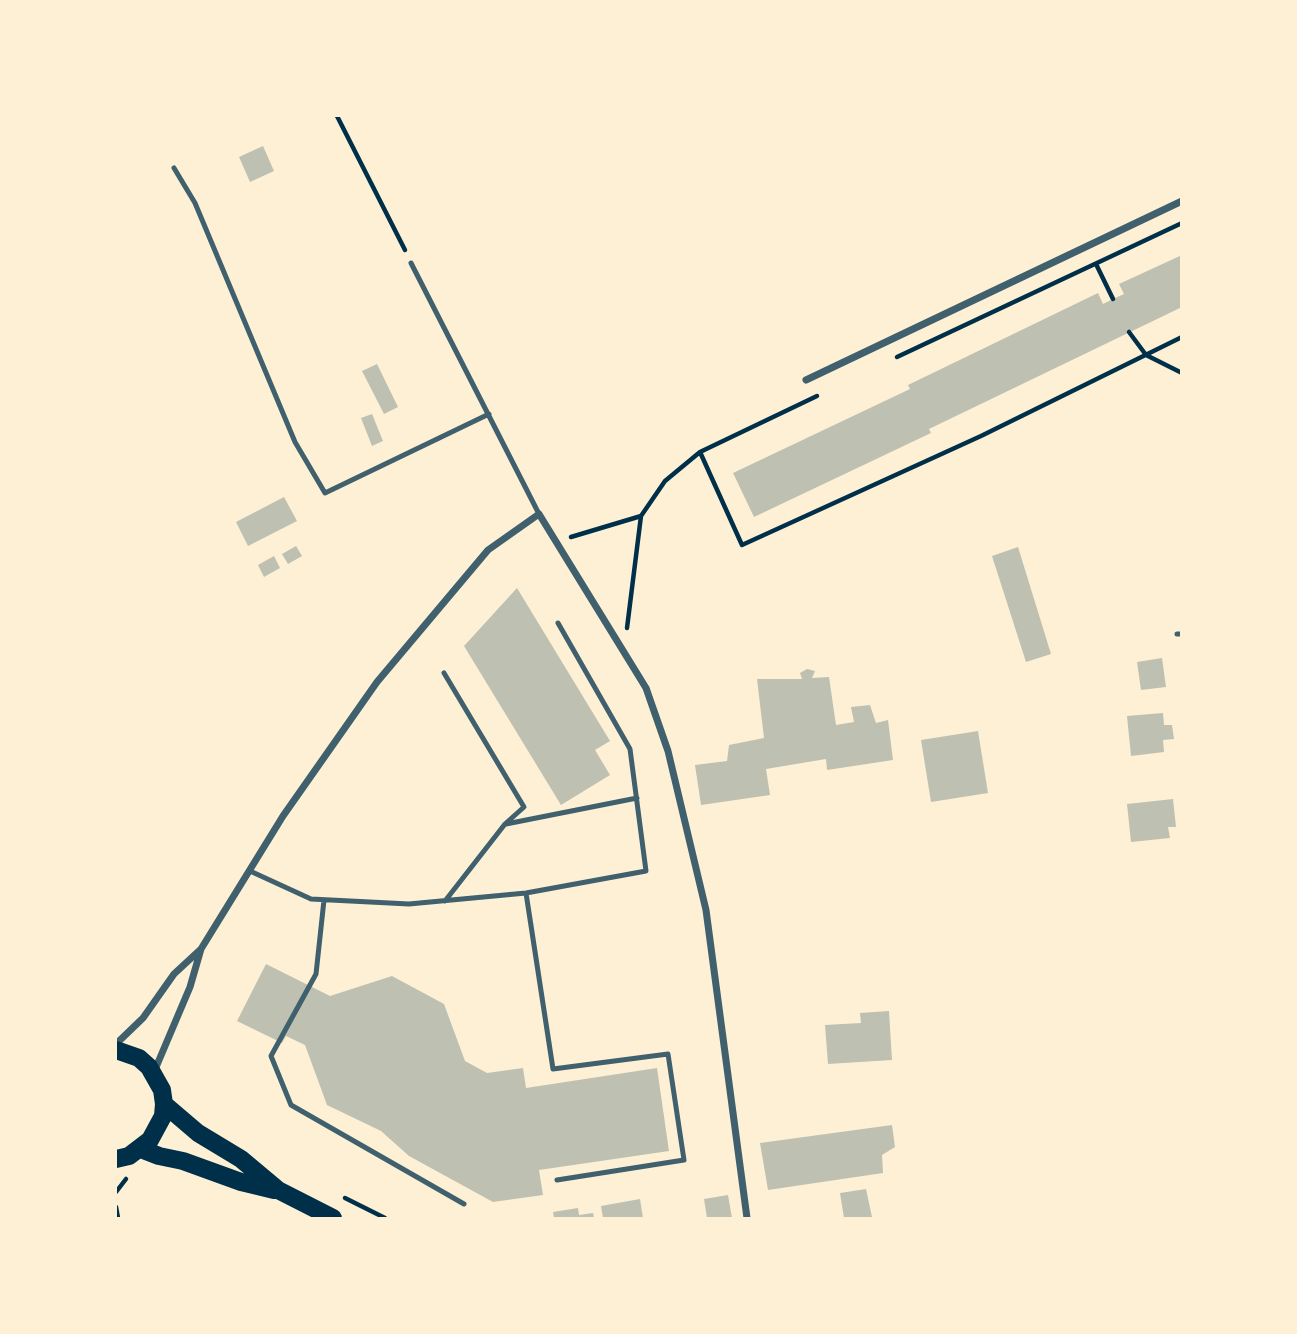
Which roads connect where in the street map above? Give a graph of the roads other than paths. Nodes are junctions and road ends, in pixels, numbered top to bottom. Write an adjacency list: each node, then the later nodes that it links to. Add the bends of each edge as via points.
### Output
1 (174, 168): 5 (lane, via 195,203 295,442 325,493)
2 (1181, 201): 4 (street)
3 (411, 263): 5 (lane)
4 (806, 380)
5 (489, 414): 6 (lane)
6 (539, 514): 11 (street, via 488,550 377,682 282,816); 26 (street, via 646,688 668,751 706,910)
7 (558, 623): 9 (lane, via 630,749)
8 (444, 673): 10 (lane, via 524,807)
9 (637, 798): 10 (lane); 12 (lane, via 646,871)
10 (505, 824): 14 (lane)
11 (250, 871): 13 (lane, via 311,899); 15 (street)
12 (526, 893): 14 (lane); 22 (lane, via 553,1069 668,1054 684,1160)
13 (324, 900): 14 (lane); 24 (lane, via 316,974 271,1056 291,1105)
14 (445, 901)
15 (201, 948): 16 (street); 18 (street)
16 (116, 1044)
17 (116, 1050): 18 (main road, via 139,1058)
18 (154, 1073): 19 (main road)
19 (164, 1104): 20 (main road, via 158,1129); 23 (main road)
20 (141, 1149): 21 (main road); 23 (main road)
21 (116, 1159)
22 (557, 1180)
23 (278, 1190): 25 (main road)
24 (464, 1204)
25 (333, 1219)
26 (747, 1219)

